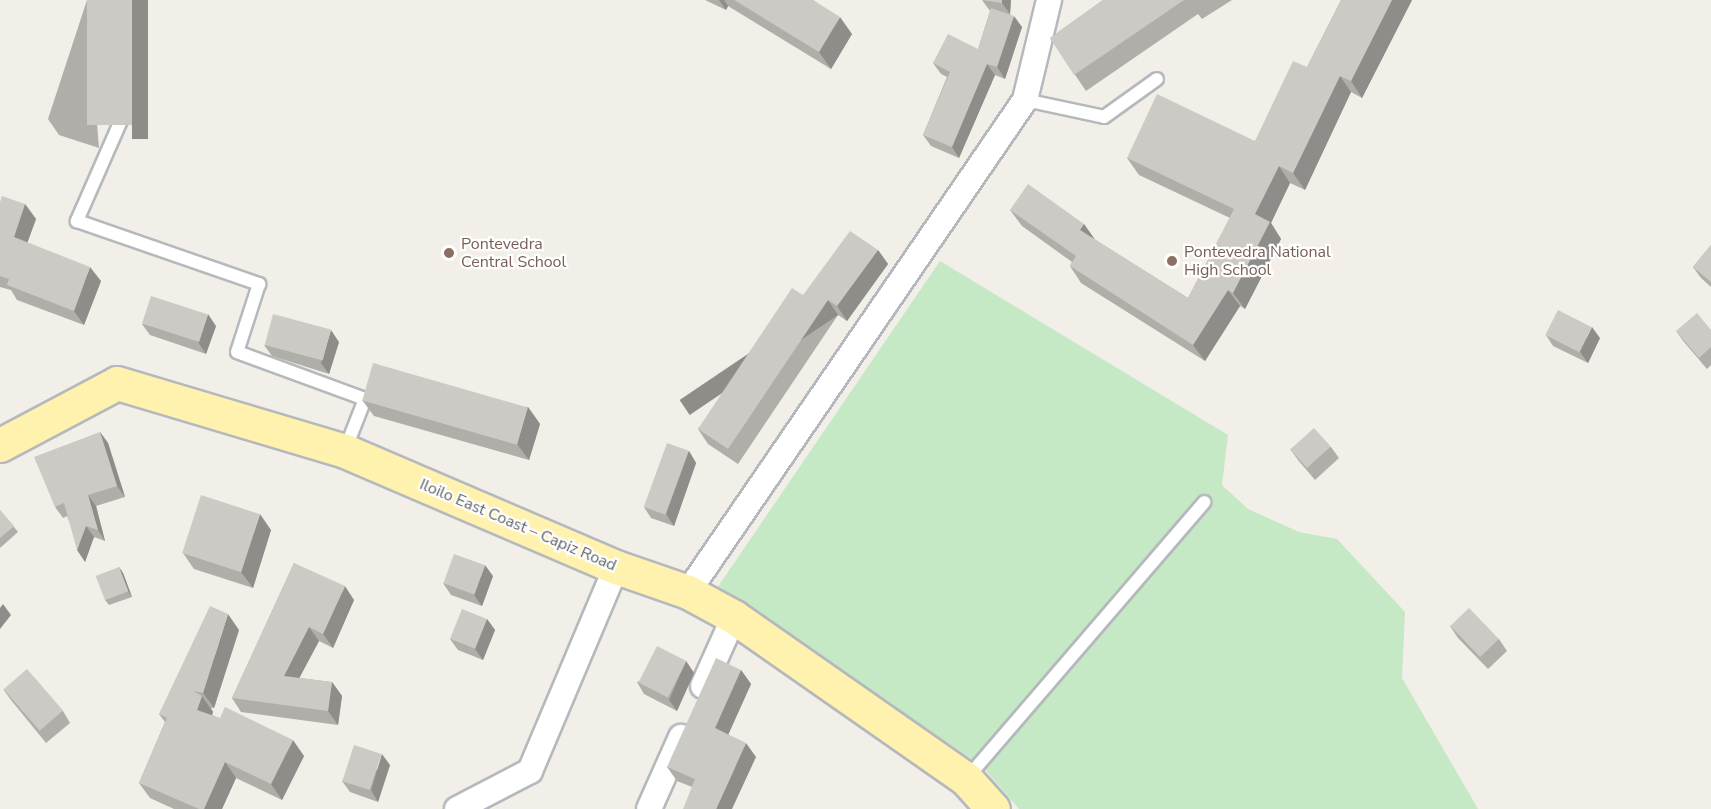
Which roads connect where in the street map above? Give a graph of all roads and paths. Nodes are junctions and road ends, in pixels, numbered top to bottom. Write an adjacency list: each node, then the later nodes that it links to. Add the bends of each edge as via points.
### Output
1 (1049, 0): 4 (street)
2 (1158, 79): 4 (lane, via 1104,117)
3 (137, 84): 6 (lane, via 77,220 259,284 237,352 365,399)
4 (1024, 100): 9 (street)
5 (2, 437): 6 (main road, Iloilo East Coast – Capiz Road, via 117,383)
6 (345, 452): 8 (main road, Iloilo East Coast – Capiz Road)
7 (1204, 502): 11 (lane)
8 (616, 567): 9 (main road, Iloilo East Coast – Capiz Road); 12 (street, via 530,771)
9 (688, 592): 10 (main road, Iloilo East Coast – Capiz Road)
10 (734, 617): 11 (main road, Iloilo East Coast – Capiz Road); 13 (street)
11 (966, 779): 14 (main road, Iloilo East Coast – Capiz Road)
12 (457, 809)
13 (649, 809)
14 (993, 809)

